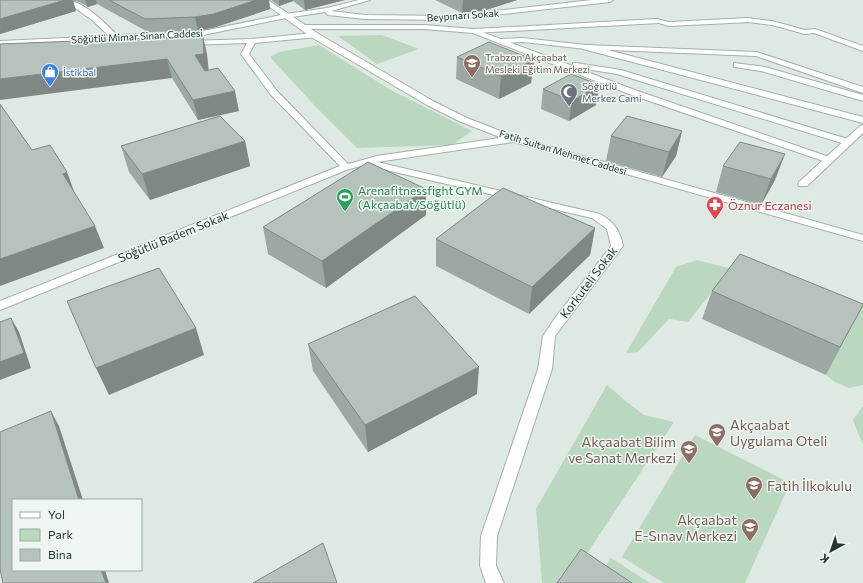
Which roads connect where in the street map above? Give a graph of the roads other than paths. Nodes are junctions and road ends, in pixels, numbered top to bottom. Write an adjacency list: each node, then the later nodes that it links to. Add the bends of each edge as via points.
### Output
1 (67, 0): 10 (street, via 95,18)
2 (263, 0): 6 (street, Fatih Sultan Mehmet Caddesi)
3 (367, 0): 5 (street, Söğütlü Mimar Sinan Caddesi)
4 (610, 0): 5 (street, Beypınarı Sokak, via 449,18 365,17)
5 (315, 12): 6 (street, Söğütlü Mimar Sinan Caddesi)
6 (286, 16): 7 (street, Fatih Sultan Mehmet Caddesi); 10 (street, Söğütlü Mimar Sinan Caddesi, via 198,34)
7 (302, 27): 8 (street, via 424,27); 9 (street, Fatih Sultan Mehmet Caddesi)
8 (474, 31): 12 (street); 18 (street, via 656,21 669,24 748,20 772,23 805,32 815,31)
9 (314, 35): 11 (street, Söğütlü Mimar Sinan Caddesi); 25 (street, Fatih Sultan Mehmet Caddesi, via 430,103 464,120)
10 (115, 38): 13 (street, Söğütlü Mimar Sinan Caddesi)
11 (252, 41): 15 (street, Söğütlü Mimar Sinan Caddesi); 29 (street, via 245,54 250,62 274,93)
12 (502, 41): 16 (street, via 523,40); 19 (street)
13 (0, 43)
14 (163, 44): 17 (street, Söğütlü Mimar Sinan Caddesi)
15 (179, 44)
16 (586, 46): 21 (street, via 757,54); 23 (street)
17 (0, 49)
18 (863, 49)
19 (558, 63): 26 (street, via 618,72); 27 (street, via 632,92)
20 (737, 65): 22 (street, via 762,69)
21 (863, 90)
22 (863, 98)
23 (863, 120)
24 (863, 128): 26 (street)
25 (513, 139): 28 (street, Söğütlü Badem Sokak); 31 (street, Fatih Sultan Mehmet Caddesi)
26 (848, 142): 27 (street)
27 (829, 160): 30 (street)
28 (364, 162): 29 (street, Söğütlü Badem Sokak); 33 (street, Korkuteli Sokak, via 596,216 610,224 616,234 617,246 549,336 545,369 488,536 488,566)
29 (346, 167): 32 (street, Söğütlü Badem Sokak)
30 (803, 184)
31 (863, 238)
32 (0, 306)
33 (495, 583)

